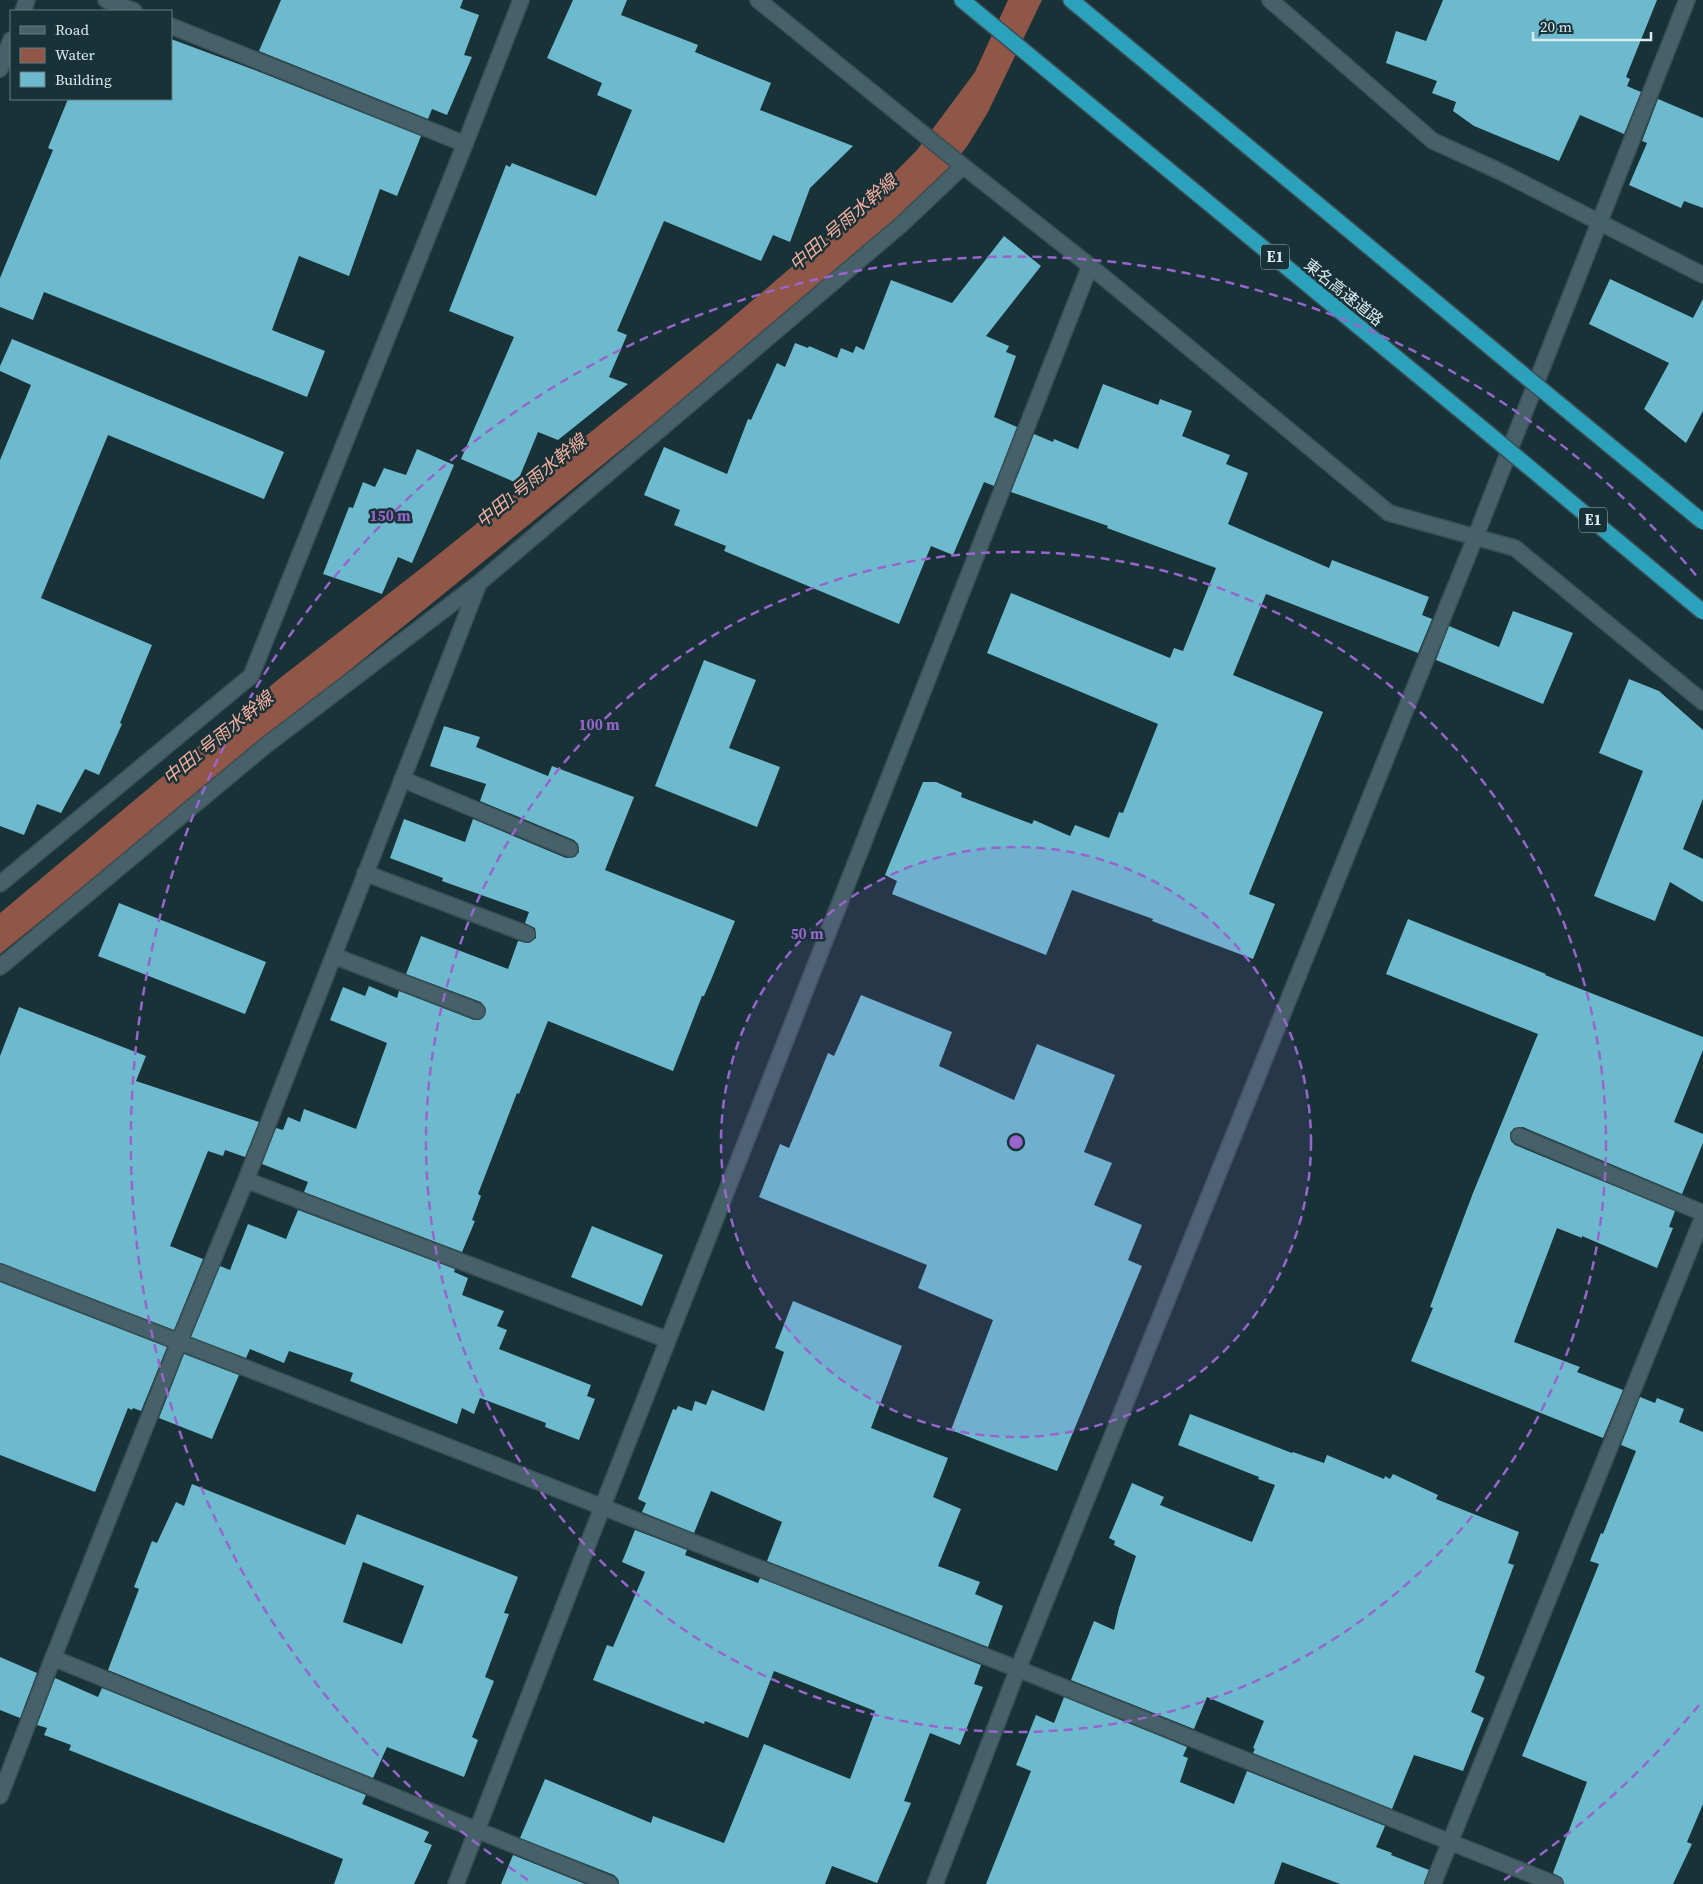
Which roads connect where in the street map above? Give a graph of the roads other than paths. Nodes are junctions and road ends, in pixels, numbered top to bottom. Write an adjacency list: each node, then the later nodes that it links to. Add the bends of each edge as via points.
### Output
1 (106, 0): 8 (street)
2 (521, 0): 12 (street)
3 (758, 0): 13 (street)
4 (1071, 0): 17 (highway, bridge)
5 (1270, 0): 14 (street, via 1433,141 1501,172)
6 (1687, 0): 14 (street)
7 (966, 4): 20 (highway, 東名高速道路 / E1, bridge)
8 (131, 10)
9 (172, 26): 12 (street)
10 (10, 43): 11 (street)
11 (0, 69)
12 (465, 144): 25 (street, via 251,676)
13 (961, 164): 15 (street); 19 (street, via 902,224)
14 (1600, 224): 16 (street); 18 (street)
15 (1090, 266): 18 (street, via 1389,513); 35 (street)
16 (1703, 275)
17 (1703, 522)
18 (1475, 538): 21 (street, via 1515,548); 39 (street)
19 (479, 583): 22 (street); 28 (street, via 265,746)
20 (1703, 612)
21 (1703, 702)
22 (402, 779): 23 (street); 24 (street)
23 (570, 849)
24 (366, 873): 26 (street); 27 (street)
25 (0, 884)
26 (527, 934)
27 (334, 956): 29 (street); 31 (street)
28 (0, 967)
29 (477, 1010)
30 (1519, 1136): 32 (street)
31 (246, 1180): 35 (street); 36 (street)
32 (1703, 1213)
33 (1703, 1218): 42 (street)
34 (0, 1272): 36 (street)
35 (668, 1340): 37 (street)
36 (179, 1342): 37 (street); 38 (street)
37 (602, 1508): 39 (street); 41 (street)
38 (53, 1658): 40 (street); 41 (street)
39 (1018, 1669): 42 (street); 45 (street)
40 (0, 1796)
41 (477, 1830): 43 (street); 44 (street)
42 (1449, 1842): 46 (street); 47 (street)
43 (456, 1884)
44 (610, 1884)
45 (935, 1884)
46 (1433, 1884)
47 (1555, 1884)

